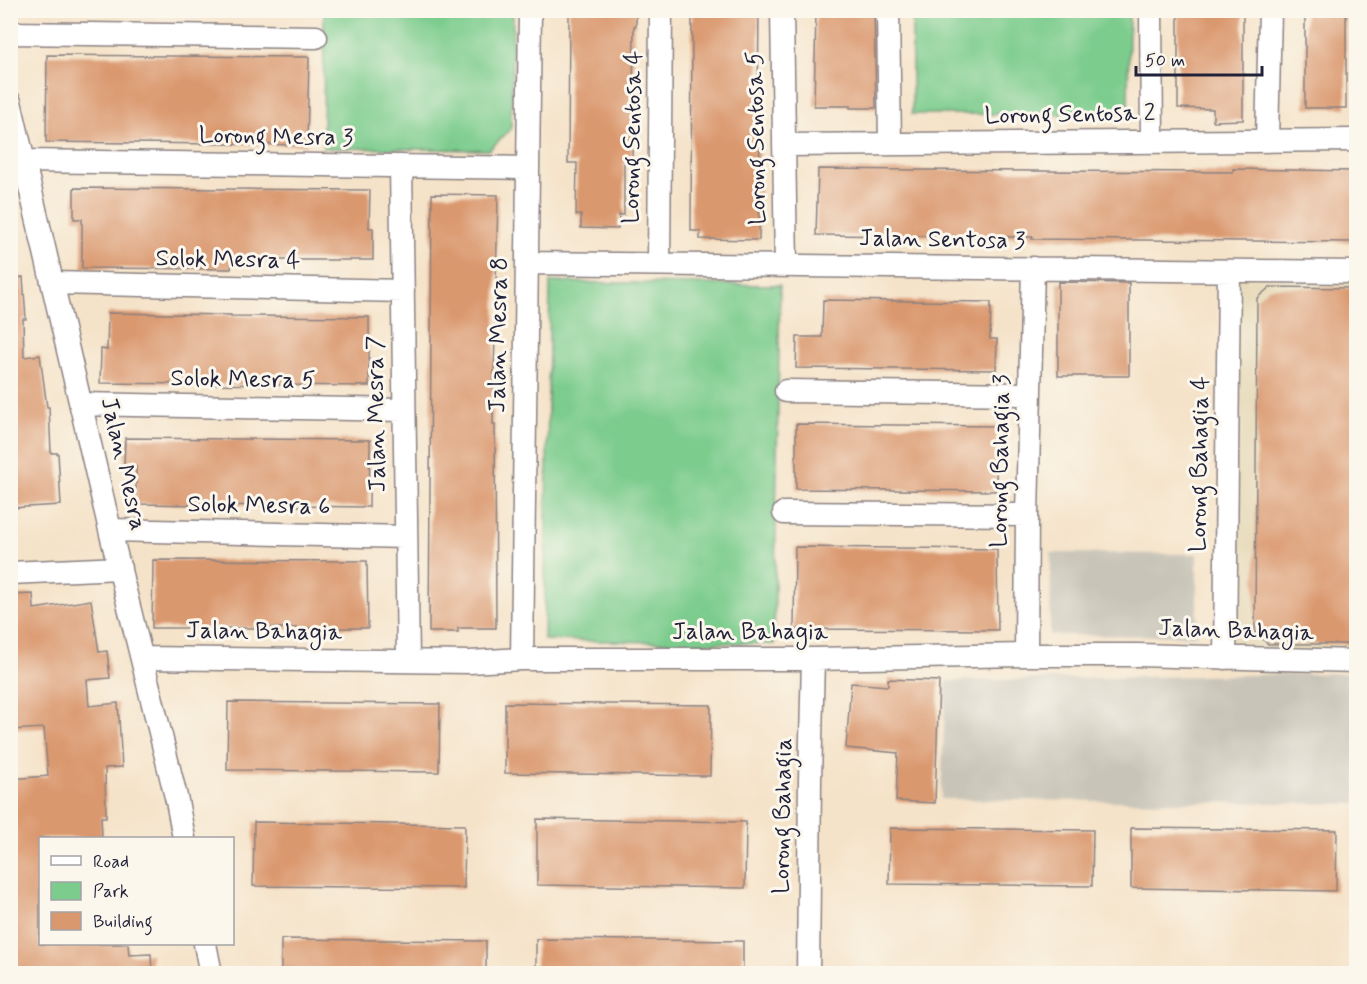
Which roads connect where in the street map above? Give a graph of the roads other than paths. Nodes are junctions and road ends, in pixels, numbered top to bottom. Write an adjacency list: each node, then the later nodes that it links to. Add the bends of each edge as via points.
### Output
1 (530, 10): 17 (street, Jalan Mesra 8)
2 (661, 10): 19 (street, Lorong Sentosa 4)
3 (782, 10): 14 (street, Lorong Sentosa 5)
4 (888, 10): 13 (street)
5 (1151, 10): 12 (street)
6 (1270, 10): 11 (street)
7 (10, 33): 8 (street)
8 (316, 37)
9 (10, 102): 15 (street, Jalan Mesra)
10 (1356, 140): 11 (street, Lorong Sentosa 2)
11 (1267, 141): 12 (street, Lorong Sentosa 2)
12 (1152, 142): 13 (street, Lorong Sentosa 2)
13 (890, 144): 14 (street, Lorong Sentosa 2)
14 (784, 145): 20 (street, Lorong Sentosa 5)
15 (24, 161): 16 (street, Lorong Mesra 3); 24 (street, Jalan Mesra)
16 (401, 166): 17 (street, Lorong Mesra 3); 25 (street, Jalan Mesra 7)
17 (528, 168): 18 (street, Jalan Mesra 8)
18 (527, 263): 19 (street, Jalan Sentosa 3); 39 (street, Jalan Mesra 8)
19 (659, 264): 20 (street, Jalan Sentosa 3)
20 (786, 266): 21 (street, Jalan Sentosa 3)
21 (1033, 268): 22 (street, Jalan Sentosa 3); 27 (street, Lorong Bahagia 3)
22 (1229, 271): 23 (street, Jalan Sentosa 3); 38 (street, Lorong Bahagia 4)
23 (1356, 273)
24 (53, 283): 25 (street, Solok Mesra 4); 28 (street, Jalan Mesra)
25 (403, 291): 29 (street, Jalan Mesra 7)
26 (786, 391): 27 (street)
27 (1029, 394): 31 (street, Lorong Bahagia 3)
28 (81, 404): 29 (street, Solok Mesra 5); 32 (street, Jalan Mesra)
29 (404, 410): 33 (street, Jalan Mesra 7)
30 (784, 513): 31 (street)
31 (1026, 515): 36 (street, Lorong Bahagia 3)
32 (110, 530): 33 (street, Solok Mesra 6); 34 (street, Jalan Mesra)
33 (406, 537): 41 (street, Jalan Mesra 7)
34 (120, 568): 35 (street); 37 (street, Jalan Mesra)
35 (10, 573)
36 (1026, 655): 38 (street, Jalan Bahagia); 40 (street, Jalan Bahagia)
37 (142, 658): 41 (street, Jalan Bahagia); 43 (street, Jalan Mesra)
38 (1225, 658): 42 (street, Jalan Bahagia)
39 (522, 659): 40 (street, Jalan Bahagia); 41 (street, Jalan Bahagia)
40 (813, 659): 46 (street, Lorong Bahagia)
41 (408, 661)
42 (1356, 661)
43 (184, 837)
44 (205, 945): 45 (street)
45 (211, 974)
46 (808, 974)

